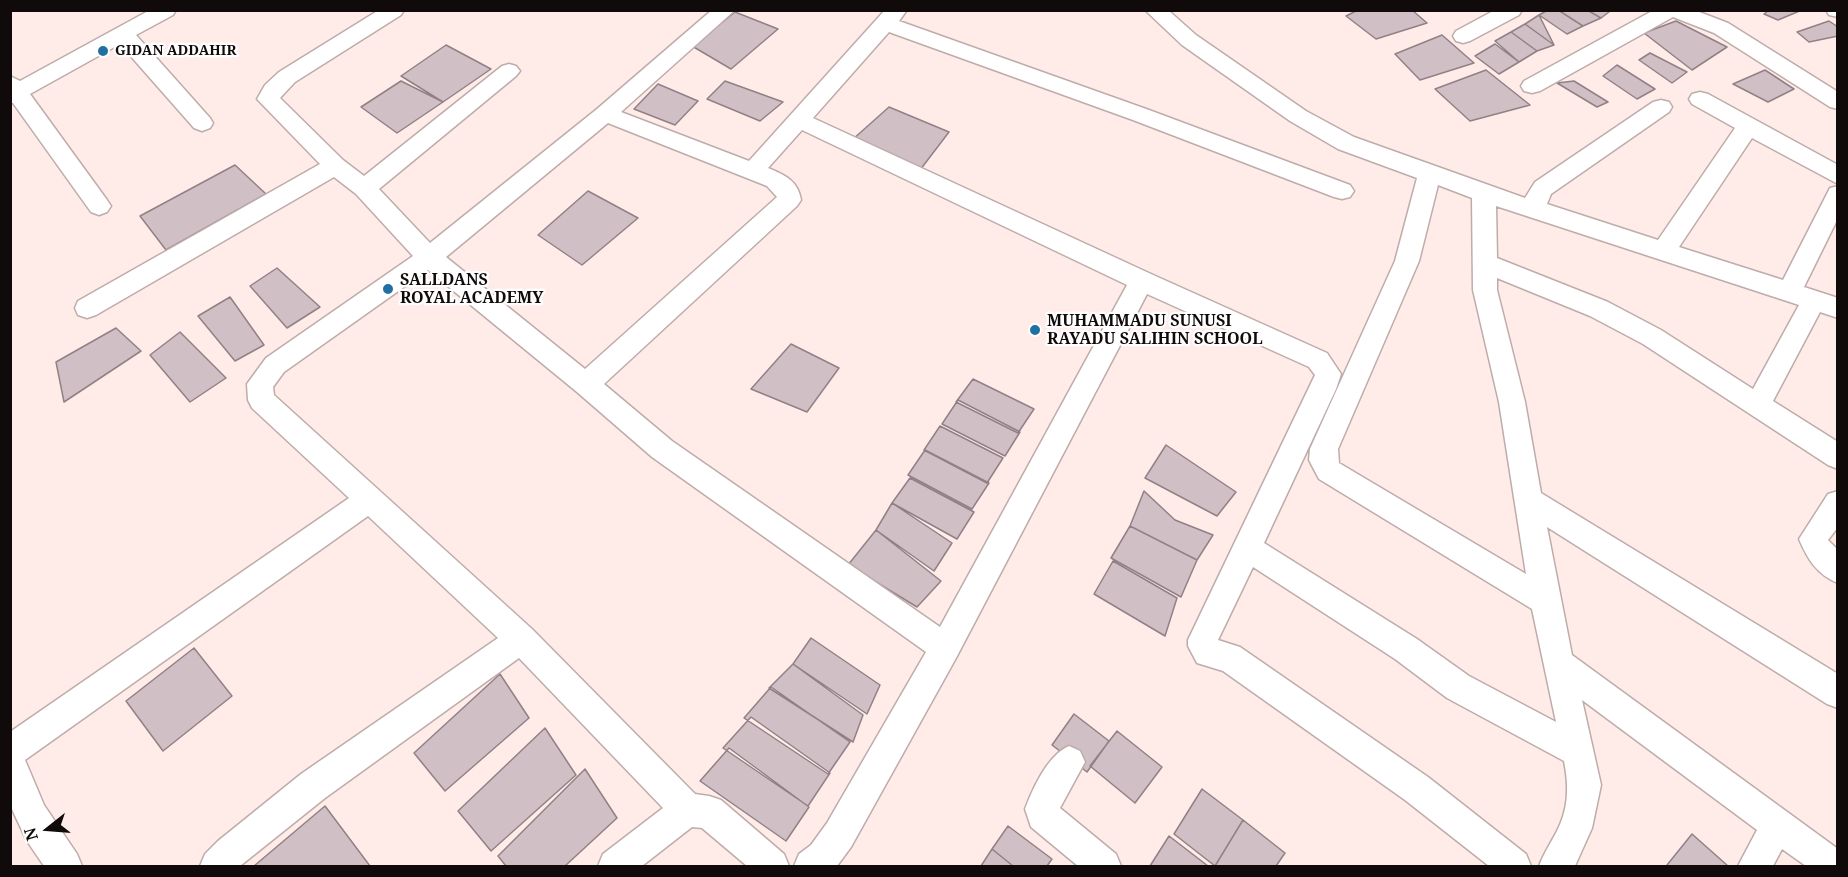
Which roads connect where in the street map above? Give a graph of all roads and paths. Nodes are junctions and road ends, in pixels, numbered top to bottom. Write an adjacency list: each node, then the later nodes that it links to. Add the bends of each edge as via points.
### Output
1 (166, 10): 10 (street)
2 (394, 10): 22 (street, via 287,77 268,99)
3 (725, 10): 18 (street)
4 (1155, 10): 24 (street, via 1189,40 1314,127 1346,143)
5 (1512, 10): 11 (street)
6 (1672, 10): 9 (street); 13 (street)
7 (1726, 10): 9 (street)
8 (891, 17): 19 (street); 27 (street)
9 (1703, 20): 16 (street)
10 (123, 34): 14 (street); 20 (street)
11 (1463, 36)
12 (509, 72): 26 (street)
13 (1532, 86)
14 (13, 90): 30 (street)
15 (1700, 99): 21 (street)
16 (1838, 102)
17 (1661, 107): 31 (street, via 1543,188)
18 (605, 114): 23 (street); 33 (street)
19 (799, 120): 23 (street); 35 (street)
20 (202, 123)
21 (1748, 126): 25 (street); 32 (street)
22 (334, 166): 26 (street); 38 (street)
23 (753, 171): 39 (street, via 775,180 788,191 789,200)
24 (1430, 173): 28 (street); 47 (street, via 1407,261 1324,449 1323,460 1329,471)
25 (1838, 176)
26 (364, 188): 33 (street)
27 (1342, 191)
28 (1484, 193): 31 (street); 34 (street)
29 (1838, 194): 36 (street)
30 (99, 206)
31 (1534, 208): 32 (street)
32 (1664, 250): 36 (street)
33 (429, 257): 39 (street); 42 (street, via 274,365 261,384 261,400)
34 (1484, 262): 40 (street, via 1599,309 1652,337); 43 (street, via 1485,290 1512,402)
35 (1142, 281): 45 (street, via 1318,360 1329,374); 49 (street)
36 (1789, 292): 37 (street)
37 (1826, 304): 40 (street)
38 (87, 308)
39 (586, 384): 49 (street, via 662,449)
40 (1758, 405): 41 (street)
41 (1838, 457)
42 (369, 500): 48 (street); 52 (street)
43 (1528, 500): 47 (street); 51 (street)
44 (1838, 503): 46 (street, via 1813,539 1820,553)
45 (1246, 547): 53 (street, via 1406,649 1458,687); 64 (street, via 1203,640 1208,653 1229,657 1421,791)
46 (1838, 570)
47 (1545, 601): 50 (street)
48 (521, 639): 56 (street); 59 (street, via 313,786)
49 (945, 648): 62 (street, via 839,835)
50 (1559, 664): 53 (street); 57 (street)
51 (1838, 693)
52 (10, 751)
53 (1578, 751): 65 (street, via 1583,802 1574,836)
54 (1069, 762): 63 (street, via 1041,809 1043,815)
55 (10, 763): 58 (street, via 28,812)
56 (687, 810): 60 (street); 61 (street, via 709,812)
57 (1778, 824): 66 (street); 67 (street)
58 (65, 867)
59 (217, 867)
60 (615, 867)
61 (772, 867)
62 (811, 867)
63 (1104, 867)
64 (1514, 867)
65 (1556, 867)
66 (1755, 867)
67 (1833, 867)

